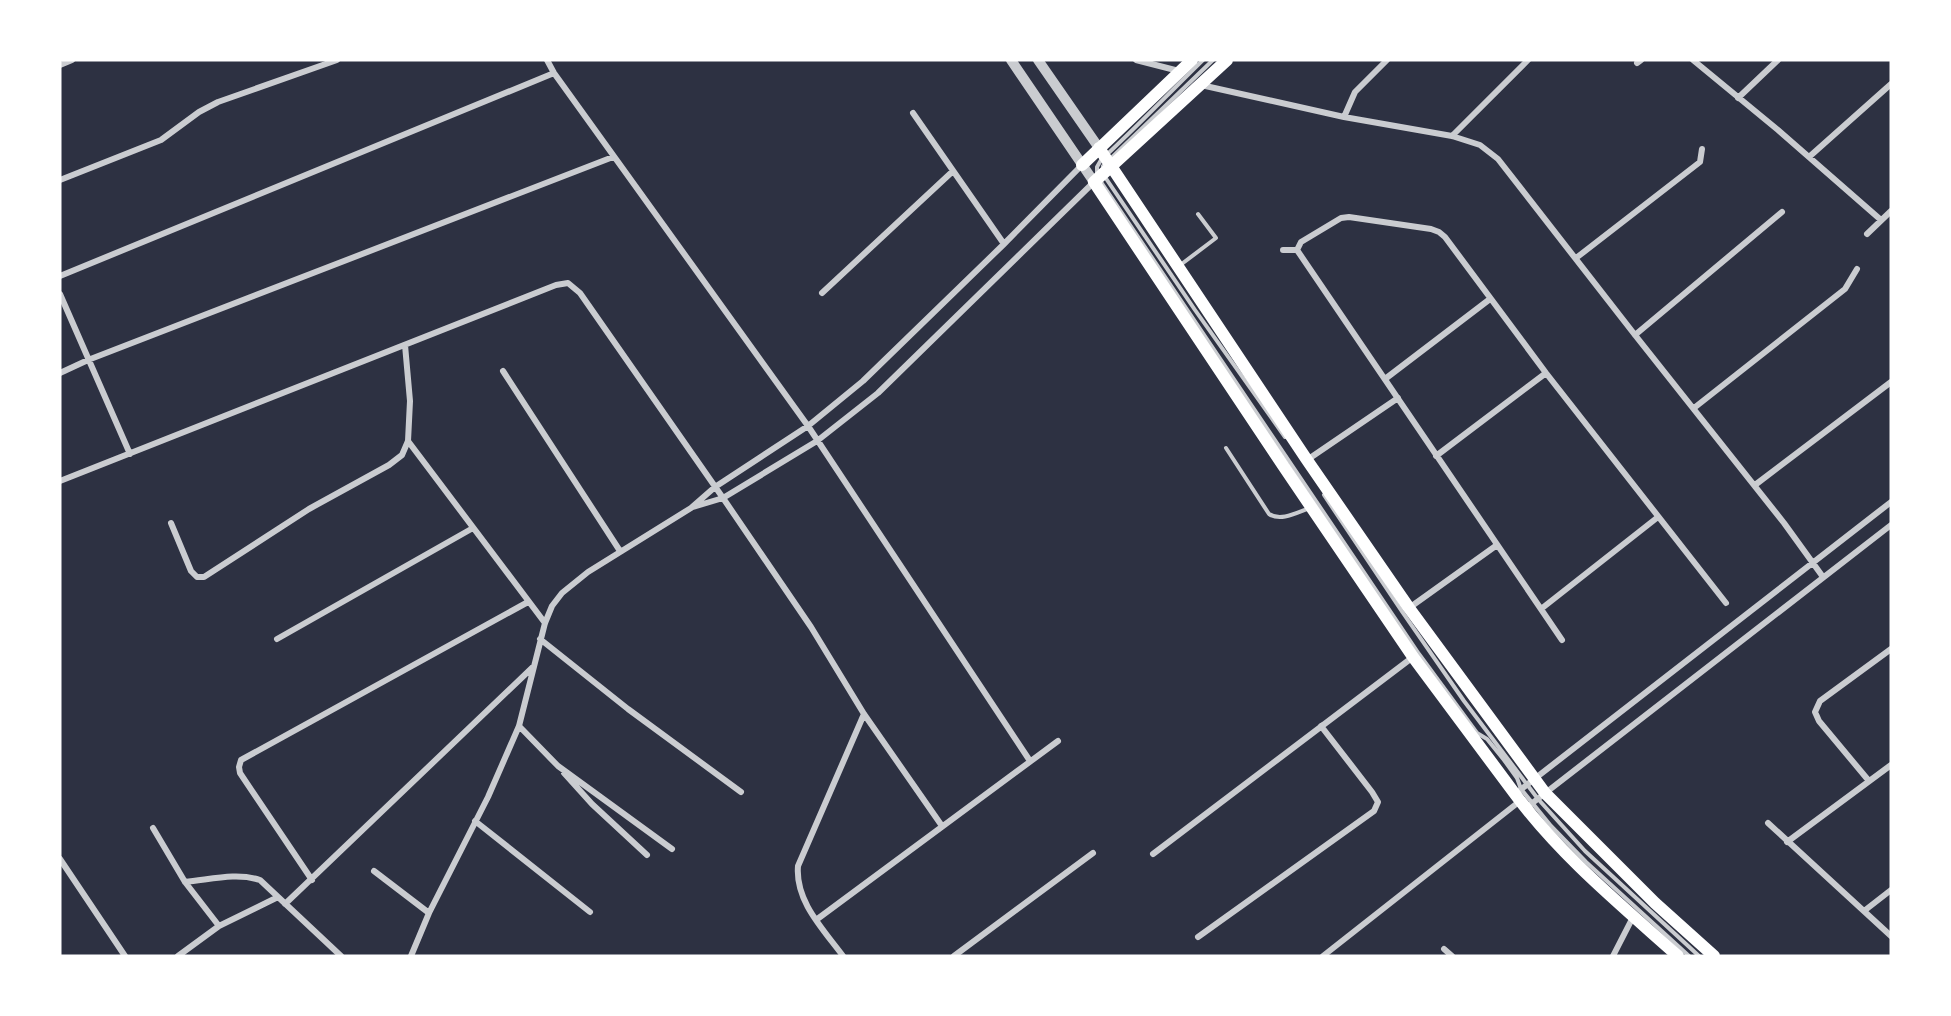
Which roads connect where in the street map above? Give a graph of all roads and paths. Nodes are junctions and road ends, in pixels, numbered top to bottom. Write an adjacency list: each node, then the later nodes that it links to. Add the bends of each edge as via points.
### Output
1 (72, 60): 15 (street)
2 (337, 60): 30 (street, via 218,102 161,140)
3 (547, 60): 17 (street)
4 (1011, 60): 27 (street)
5 (1038, 60): 28 (street)
6 (1136, 60): 16 (street)
7 (1192, 60): 16 (main road)
8 (1203, 60): 28 (lane)
9 (1213, 60): 28 (lane)
10 (1227, 60): 19 (main road)
11 (1387, 60): 22 (street, via 1355,92)
12 (1528, 60): 23 (street)
13 (1693, 60): 20 (street)
14 (1778, 60): 20 (street)
15 (60, 65)
16 (1180, 72): 28 (main road)
17 (554, 73): 25 (street); 42 (street)
18 (1891, 84): 26 (street)
19 (1201, 85): 22 (street); 28 (main road)
20 (1738, 98): 26 (street)
21 (913, 113): 29 (street)
22 (1344, 117): 23 (street)
23 (1452, 136): 39 (street, via 1480,146 1498,159)
24 (1702, 149): 39 (street, via 1700,162)
25 (613, 157): 48 (street); 56 (street)
26 (1809, 157): 34 (street)
27 (1082, 165): 28 (main road); 28 (street); 36 (street)
28 (1102, 167): 40 (main road); 58 (street, via 878,393); 68 (main road); 98 (lane, via 1195,310); 98 (lane, via 1419,654)
29 (953, 171): 36 (street); 43 (street)
30 (60, 180)
31 (1891, 211): 34 (street)
32 (1782, 212): 46 (street)
33 (1198, 214): 40 (lane, via 1216,238)
34 (1881, 220): 35 (street)
35 (1867, 234)
36 (1004, 244): 56 (street, via 863,381)
37 (1283, 250): 38 (street)
38 (1298, 250): 45 (street, via 1301,242 1341,218 1431,229 1445,237); 52 (street)
39 (1576, 258): 46 (street)
40 (1178, 267): 62 (main road)
41 (1857, 269): 55 (street, via 1845,289)
42 (60, 276)
43 (822, 293)
44 (60, 294): 48 (street)
45 (1490, 299): 51 (street); 52 (street)
46 (1635, 336): 55 (street)
47 (405, 345): 57 (street, via 410,401); 60 (street); 65 (street, via 567,283 580,293)
48 (88, 360): 50 (street); 60 (street)
49 (502, 371): 75 (street)
50 (60, 373)
51 (1546, 373): 61 (street); 70 (street)
52 (1385, 380): 54 (street)
53 (1891, 382): 64 (street)
54 (1398, 398): 61 (street); 62 (street)
55 (1694, 408): 64 (street)
56 (808, 426): 58 (street); 65 (street)
57 (408, 441): 71 (street, via 402,454 389,465 309,509 204,577 191,572); 73 (street)
58 (817, 441): 66 (street); 93 (street)
59 (1226, 448): 68 (lane, via 1269,514 1283,517)
60 (130, 454): 63 (street)
61 (1436, 456): 74 (street)
62 (1307, 460): 80 (main road)
63 (60, 481)
64 (1755, 485): 76 (street)
65 (715, 487): 66 (street); 69 (street)
66 (723, 498): 69 (street); 89 (street, via 811,627)
67 (1891, 502): 76 (street)
68 (1311, 507): 87 (main road)
69 (691, 508): 75 (street)
70 (1658, 517): 79 (street); 81 (street)
71 (171, 524)
72 (1891, 525): 77 (street)
73 (474, 528): 78 (street); 83 (street)
74 (1497, 545): 80 (street); 81 (street)
75 (620, 551): 82 (street, via 562,593)
76 (1813, 563): 77 (street); 98 (street)
77 (1823, 577): 98 (street)
78 (528, 602): 82 (street); 110 (street, via 241,760 240,773)
79 (1726, 603)
80 (1408, 608): 98 (main road)
81 (1541, 609): 85 (street)
82 (545, 623): 84 (street)
83 (277, 639)
84 (540, 639): 88 (street); 97 (street)
85 (1562, 640)
86 (1891, 649): 96 (street, via 1820,701 1815,712)
87 (1413, 657): 91 (street); 98 (main road)
88 (536, 665): 90 (street); 110 (street)
89 (864, 714): 101 (street); 119 (street, via 798,866 800,892)
90 (519, 726): 95 (street); 99 (street)
91 (1321, 726): 106 (street); 122 (street, via 1372,792 1378,802 1374,811)
92 (1058, 741): 93 (street)
93 (1030, 761): 101 (street)
94 (1891, 765): 96 (street)
95 (558, 766): 104 (street); 107 (street)
96 (1869, 781): 103 (street)
97 (741, 792)
98 (1529, 795): 118 (main road, via 1586,874); 130 (street); 134 (lane, via 1551,826 1586,862); 135 (lane); 136 (main road)
99 (476, 821): 116 (street); 117 (street)
100 (1768, 823): 103 (street)
101 (942, 826): 119 (street)
102 (153, 828): 111 (street)
103 (1787, 842): 115 (street)
104 (672, 849)
105 (1093, 853): 129 (street)
106 (1153, 854)
107 (646, 855)
108 (60, 860): 124 (street)
109 (374, 871): 117 (street)
110 (312, 880): 114 (street)
111 (185, 882): 113 (street, via 249,877 260,880); 120 (street)
112 (1891, 890): 115 (street)
113 (278, 897): 114 (street); 120 (street)
114 (285, 904): 126 (street)
115 (1864, 911): 121 (street)
116 (590, 912)
117 (429, 913): 127 (street)
118 (1634, 916): 132 (street); 133 (main road)
119 (816, 920): 128 (street)
120 (219, 926): 125 (street)
121 (1891, 936)
122 (1198, 937)
123 (1444, 950): 131 (street)
124 (125, 956)
125 (178, 956)
126 (341, 956)
127 (411, 956)
128 (843, 956)
129 (954, 956)
130 (1323, 956)
131 (1452, 956)
132 (1613, 956)
133 (1678, 956)
134 (1689, 956)
135 (1699, 956)
136 (1714, 956)

